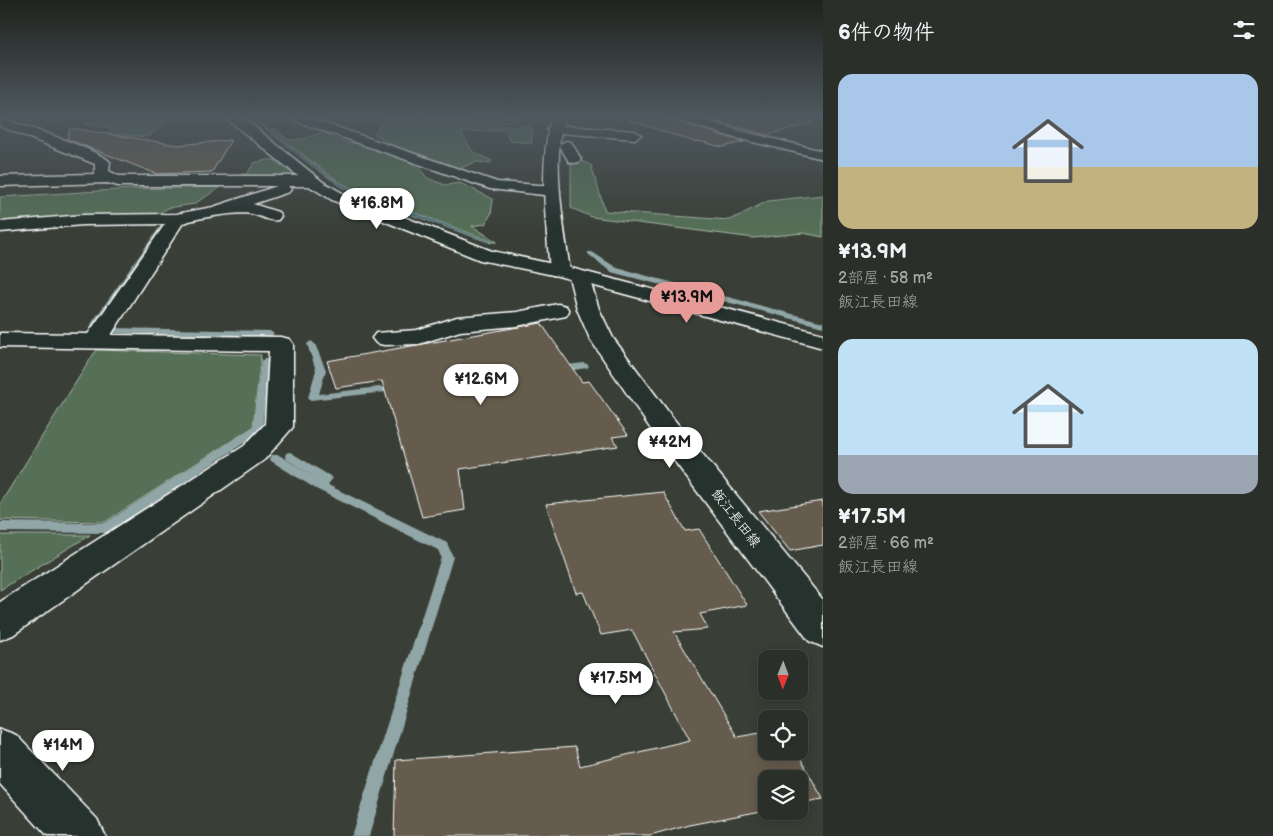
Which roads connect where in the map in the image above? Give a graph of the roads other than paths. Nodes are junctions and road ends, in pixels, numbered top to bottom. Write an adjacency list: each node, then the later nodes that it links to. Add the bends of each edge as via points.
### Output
1 (87, 154): 7 (main road, via 103,162 101,172)
2 (280, 154): 9 (main road)
3 (405, 154): 10 (main road, via 496,186)
4 (558, 154): 10 (main road, 飯江長田線)
5 (569, 154): 6 (main road)
6 (574, 159)
7 (109, 178): 8 (main road); 9 (main road, via 135,182)
8 (0, 181)
9 (314, 182): 11 (main road); 12 (main road, via 262,193)
10 (552, 191): 17 (main road, 飯江長田線)
11 (350, 202): 15 (main road); 17 (main road, via 487,256)
12 (229, 207): 13 (main road, via 256,209); 14 (main road)
13 (272, 216)
14 (177, 219): 16 (main road, via 84,220); 21 (main road)
15 (353, 219)
16 (0, 227)
17 (569, 274): 22 (main road); 24 (main road, 飯江長田線, via 602,339 662,424)
18 (558, 311): 19 (main road, via 517,319 451,325 420,337)
19 (384, 338)
20 (0, 340): 21 (main road)
21 (95, 341): 23 (main road, via 292,342 279,426 254,453)
22 (823, 341)
23 (0, 622)
24 (823, 629)
25 (0, 751): 26 (main road)
26 (80, 836)

